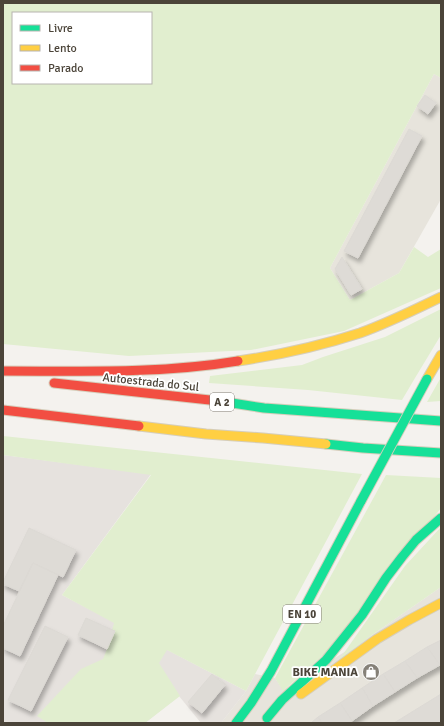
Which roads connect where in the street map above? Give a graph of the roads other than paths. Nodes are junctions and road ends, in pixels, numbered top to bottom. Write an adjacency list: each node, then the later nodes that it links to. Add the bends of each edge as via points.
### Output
1 (441, 297): 3 (main road, via 340,340 236,362 113,371)
2 (441, 355): 13 (main road, EN 10, bridge, via 282,649)
3 (3, 370)
4 (3, 377): 5 (main road)
5 (26, 380)
6 (42, 382): 8 (main road, Autoestrada do Sul / A 2, via 264,408)
7 (3, 410): 9 (main road, via 206,434)
8 (441, 421)
9 (441, 453)
10 (441, 518): 12 (main road, via 416,540 402,557 362,615 326,660 282,700)
11 (441, 603): 12 (main road, via 378,638)
12 (264, 721)
13 (236, 723)

